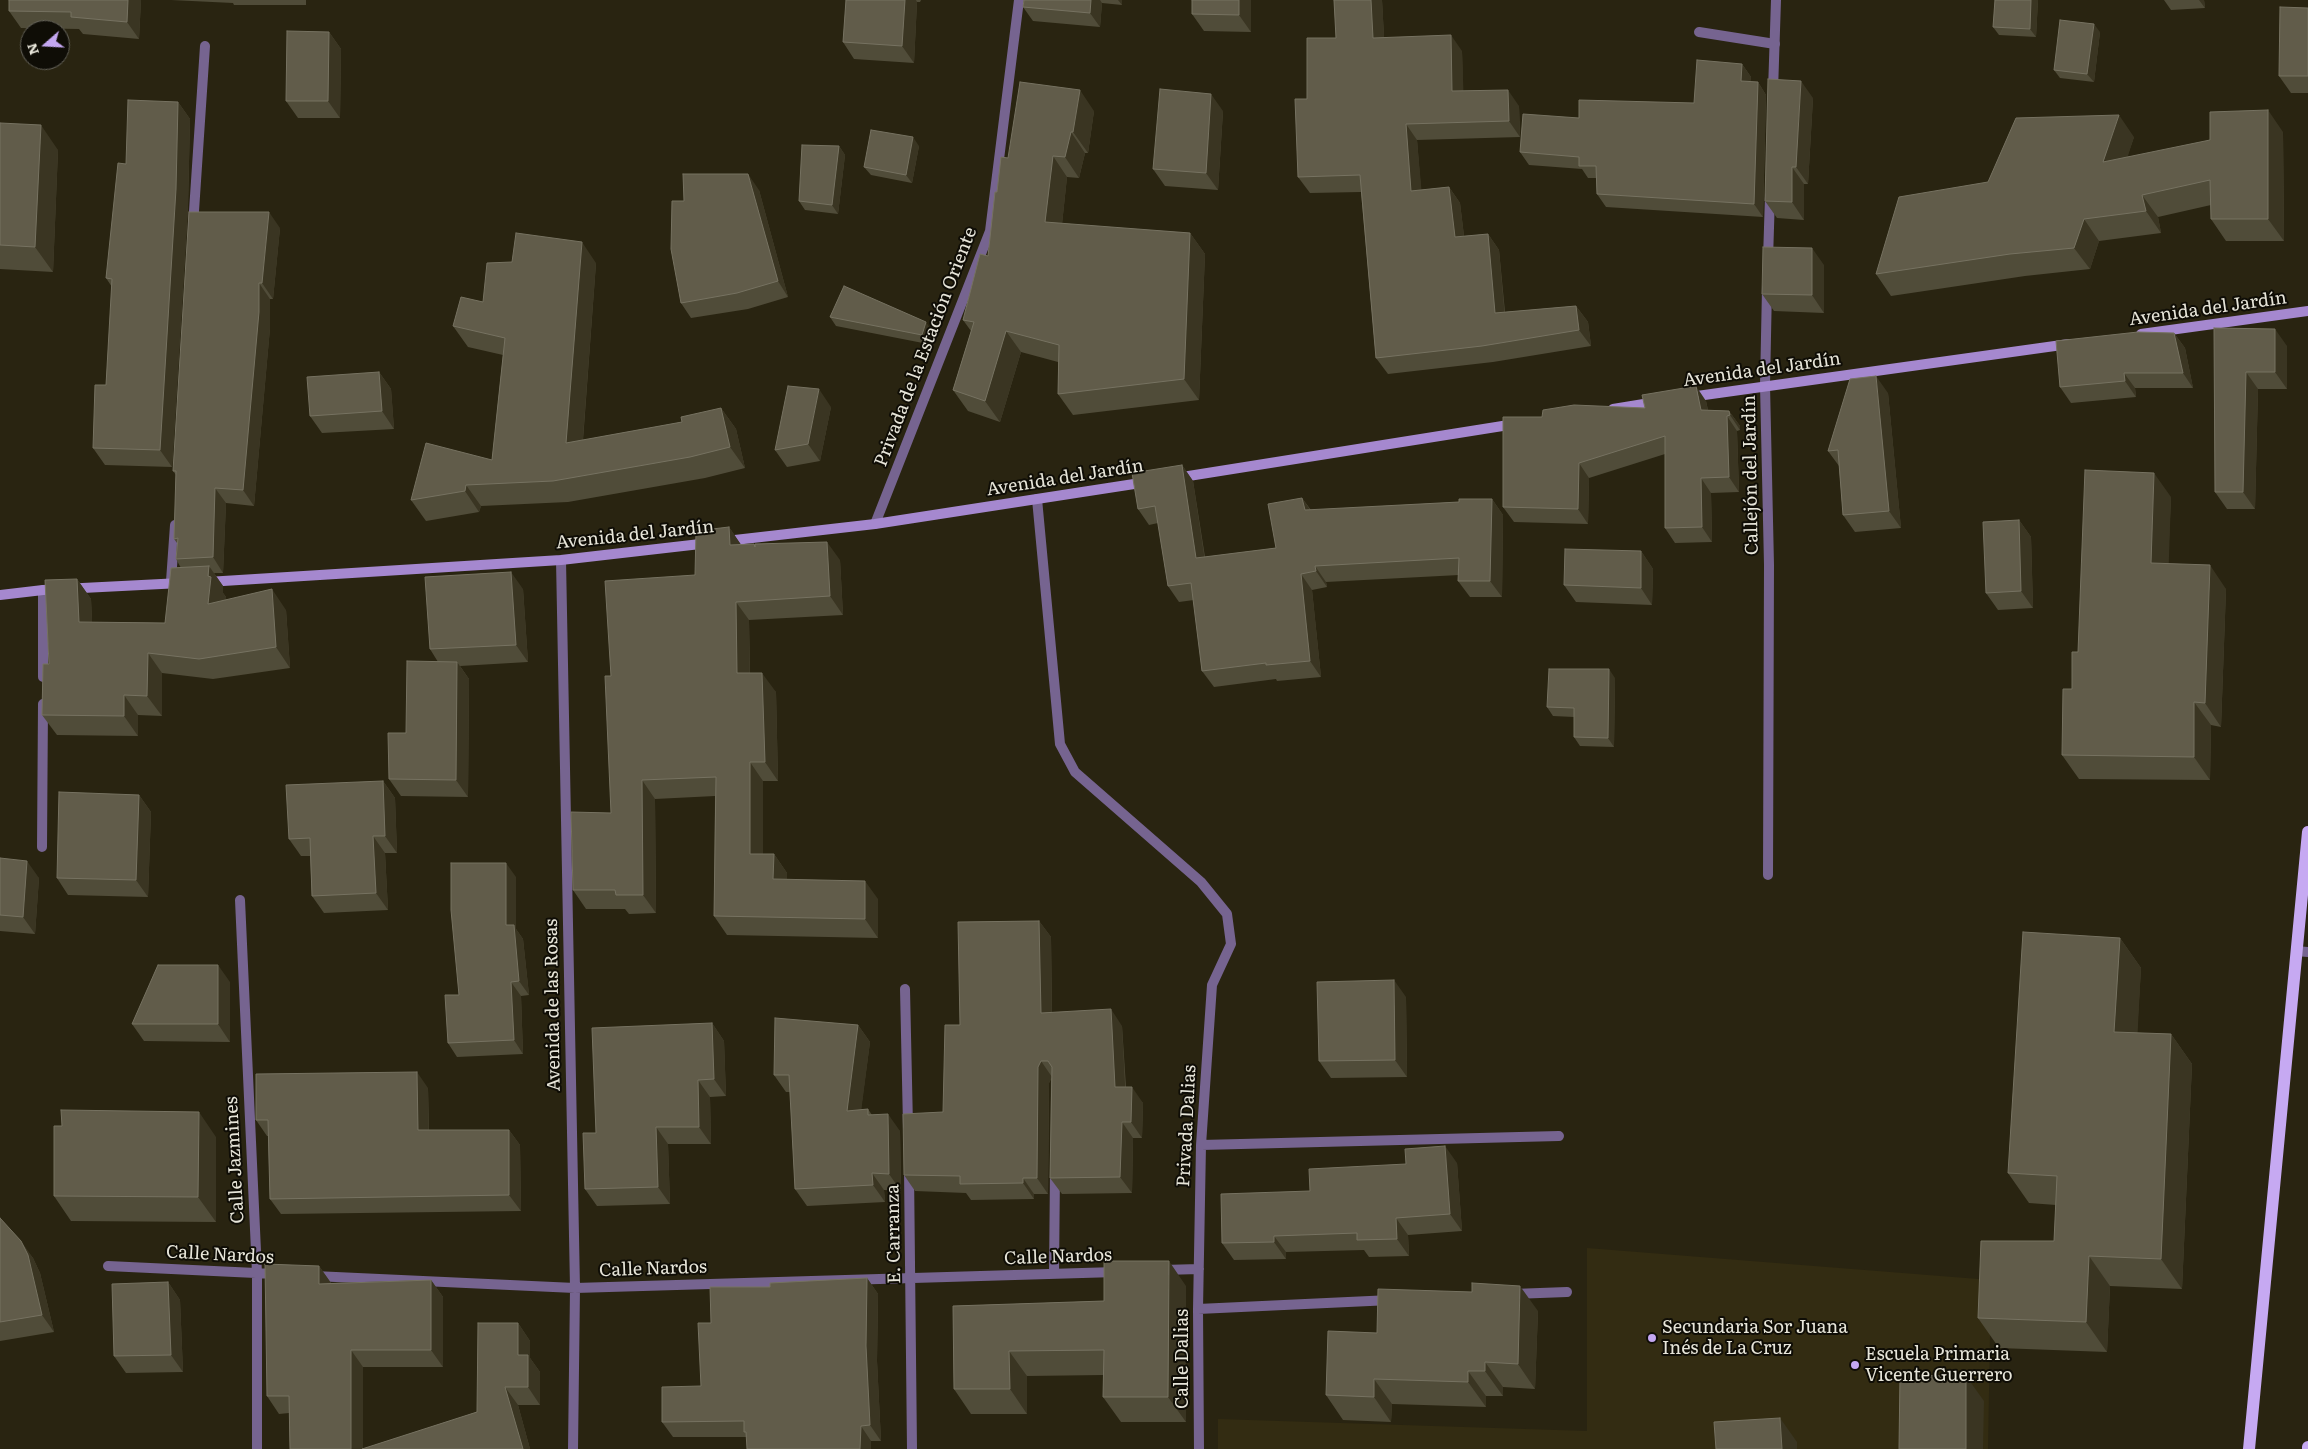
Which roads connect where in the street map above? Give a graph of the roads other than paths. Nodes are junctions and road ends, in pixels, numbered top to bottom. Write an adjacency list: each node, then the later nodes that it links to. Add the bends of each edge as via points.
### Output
1 (1019, 0): 17 (street, Privada de la Estación Oriente, via 990,231)
2 (1776, 0): 4 (street)
3 (1699, 32): 4 (street)
4 (1775, 44): 6 (street)
5 (205, 46): 8 (street)
6 (1773, 102)
7 (1771, 180): 12 (street, Callejón del Jardín)
8 (193, 236)
9 (2308, 312): 10 (main road, Avenida del Jardín)
10 (2130, 336)
11 (2081, 342): 12 (main road, Avenida del Jardín)
12 (1765, 385): 13 (main road, Avenida del Jardín); 24 (street, Callejón del Jardín, via 1769,565)
13 (1597, 412)
14 (1528, 422): 15 (main road, Avenida del Jardín)
15 (1037, 499): 17 (main road, Avenida del Jardín); 30 (street, Privada Dalias, via 1060,744 1075,772 1201,882 1227,914 1231,944 1212,986)
16 (176, 514): 19 (street)
17 (875, 524): 18 (main road, Avenida del Jardín)
18 (561, 560): 19 (main road, Avenida del Jardín); 42 (street, Avenida de las Rosas)
19 (171, 584): 20 (main road, Avenida del Jardín)
20 (44, 590): 21 (main road, Avenida del Jardín); 23 (street)
21 (0, 595)
22 (2308, 832): 26 (main road)
23 (42, 847)
24 (1768, 875)
25 (240, 900): 37 (street, Calle Jazmines)
26 (2302, 951): 51 (main road)
27 (905, 989): 29 (street)
28 (1559, 1136): 30 (street)
29 (908, 1138)
30 (1201, 1145): 34 (street, Privada Dalias)
31 (908, 1158): 41 (street, E. Carranza)
32 (1055, 1159): 39 (street)
33 (108, 1266): 37 (street, Calle Nardos)
34 (1199, 1269): 36 (street); 46 (street, Calle Dalias)
35 (1131, 1271): 39 (street, Calle Nardos)
36 (1151, 1271)
37 (256, 1273): 38 (street, Calle Nardos); 47 (street, Calle Jazmines)
38 (286, 1274)
39 (1054, 1274): 41 (street, Calle Nardos)
40 (306, 1275): 42 (street, Calle Nardos)
41 (911, 1277): 42 (street, Calle Nardos); 49 (street, E. Carranza)
42 (574, 1288): 48 (street, Avenida de las Rosas)
43 (1567, 1292): 44 (street)
44 (1507, 1295)
45 (1397, 1300): 46 (street)
46 (1198, 1309): 50 (street, Calle Dalias)
47 (257, 1449)
48 (573, 1449)
49 (912, 1449)
50 (1200, 1449)
51 (2249, 1449)

